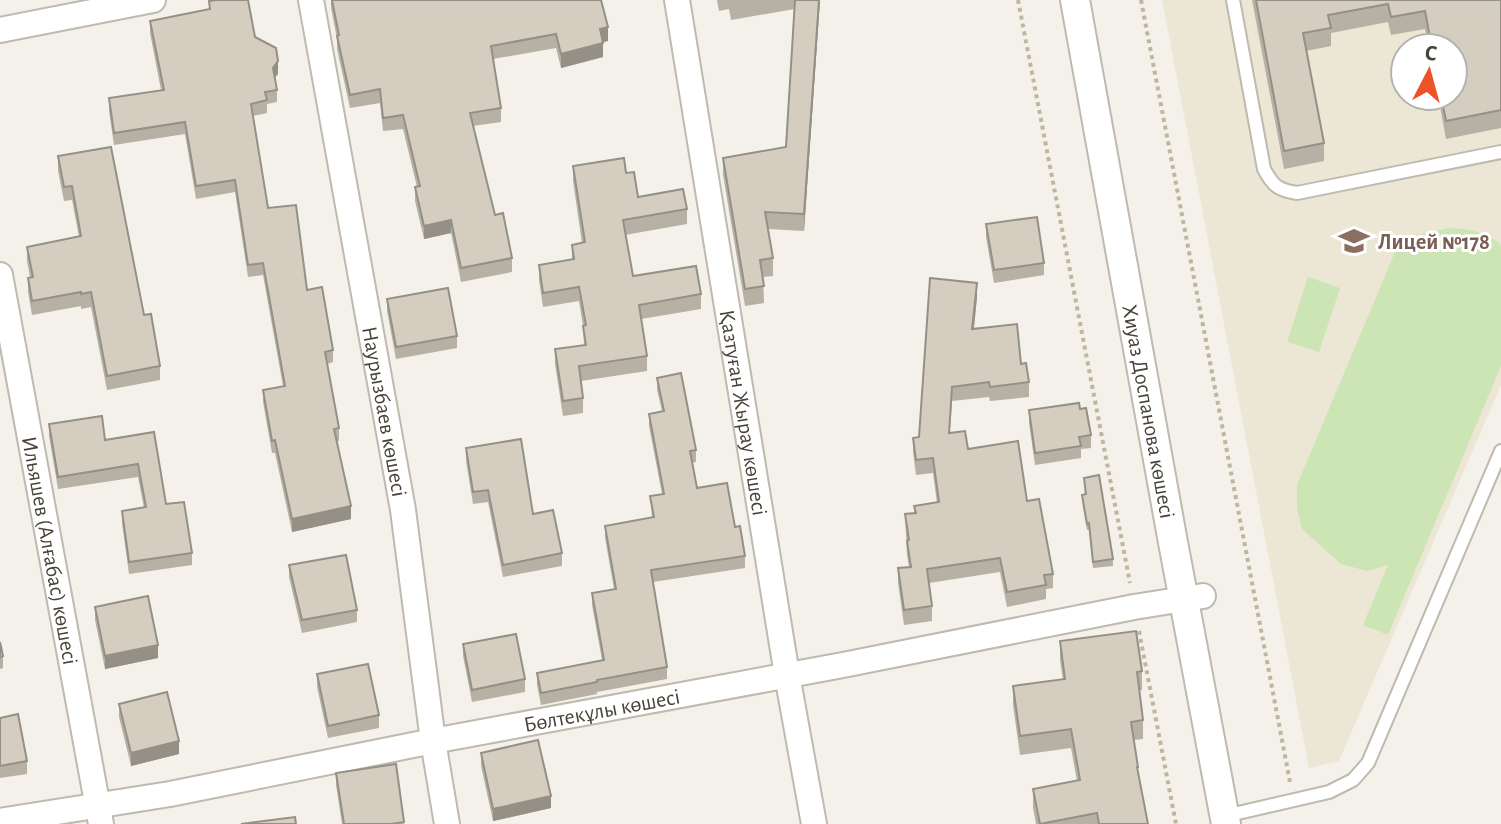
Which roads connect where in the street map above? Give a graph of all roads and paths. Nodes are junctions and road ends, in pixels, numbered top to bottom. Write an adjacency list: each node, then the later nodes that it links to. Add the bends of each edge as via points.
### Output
1 (153, 0): 9 (street)
2 (311, 0): 16 (street, Наурызбаев көшесі, via 403,510)
3 (677, 0): 15 (street, Қазтуған Жырау көшесі)
4 (1018, 0): 14 (path)
5 (1075, 0): 13 (street, Хиуаз Доспанова көшесі)
6 (1095, 0): 13 (street, Хиуаз Доспанова көшесі, via 1190,533)
7 (1141, 0): 17 (path)
8 (1233, 0): 10 (lane, via 1264,169 1281,190 1297,193)
9 (0, 30)
10 (1501, 152)
11 (0, 275): 18 (street, Ильяшев (Алғабас) көшесі)
12 (1501, 451): 17 (lane, via 1368,763 1353,780 1329,792)
13 (1194, 597): 14 (street, Бөлтекұлы көшесі); 19 (street, Хиуаз Доспанова көшесі)
14 (1134, 607): 15 (street, Бөлтекұлы көшесі); 23 (path)
15 (787, 675): 16 (street, Бөлтекұлы көшесі); 22 (street, Қазтуған Жырау көшесі)
16 (433, 741): 18 (street, Бөлтекұлы көшесі); 21 (street, Наурызбаев көшесі)
17 (1294, 800): 19 (lane)
18 (100, 815): 20 (street, Бөлтекұлы көшесі)
19 (1235, 819)
20 (0, 821)
21 (447, 824)
22 (814, 824)
23 (1176, 824)

